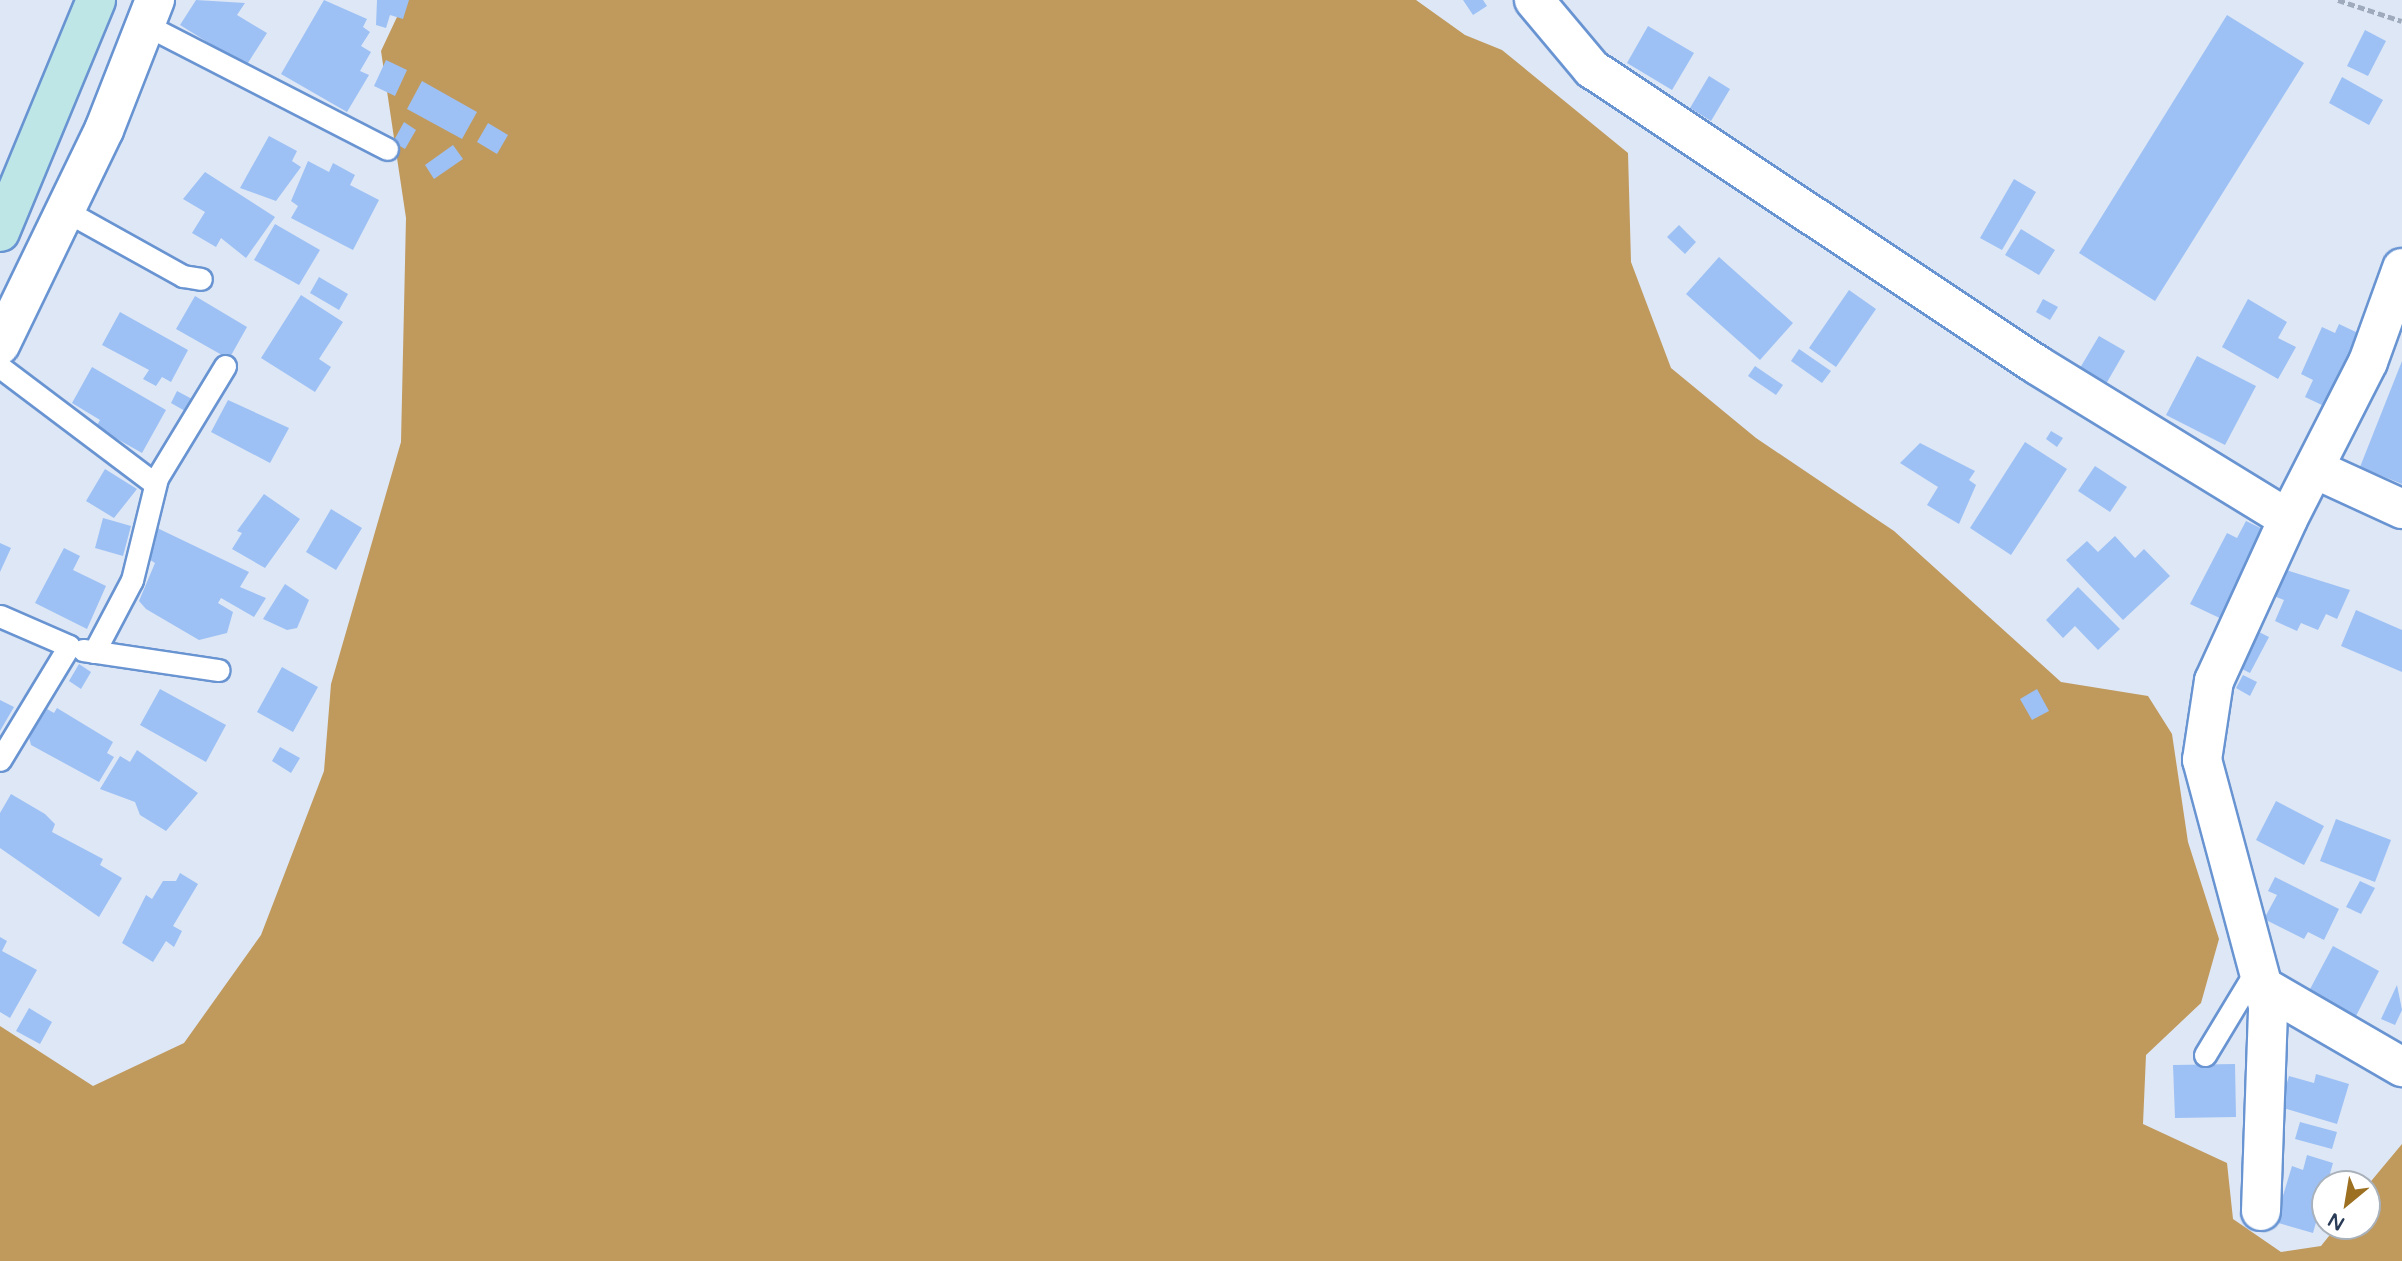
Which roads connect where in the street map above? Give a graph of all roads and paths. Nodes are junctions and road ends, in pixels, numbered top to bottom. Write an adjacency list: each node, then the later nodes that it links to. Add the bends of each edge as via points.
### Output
1 (96, 0): 8 (main road)
2 (1534, 0): 17 (street, via 1592,69 2037,365)
3 (2338, 0): 5 (path)
4 (151, 13): 6 (lane); 7 (street)
5 (2402, 21)
6 (387, 149)
7 (66, 211): 10 (lane, via 183,276); 11 (street)
8 (0, 232)
9 (2402, 268): 14 (street)
10 (201, 279)
11 (0, 345)
12 (225, 366): 15 (lane)
13 (0, 367): 15 (lane)
14 (2317, 470): 16 (street); 17 (street)
15 (155, 484): 20 (lane, via 132,580)
16 (2402, 509)
17 (2288, 519): 23 (street, via 2214,681 2202,760 2215,824)
18 (0, 616): 19 (lane)
19 (69, 646): 20 (lane); 22 (lane)
20 (94, 652): 21 (lane)
21 (219, 670)
22 (0, 760)
23 (2262, 975): 24 (lane); 25 (street); 26 (street)
24 (2205, 1055)
25 (2402, 1067)
26 (2261, 1211)

